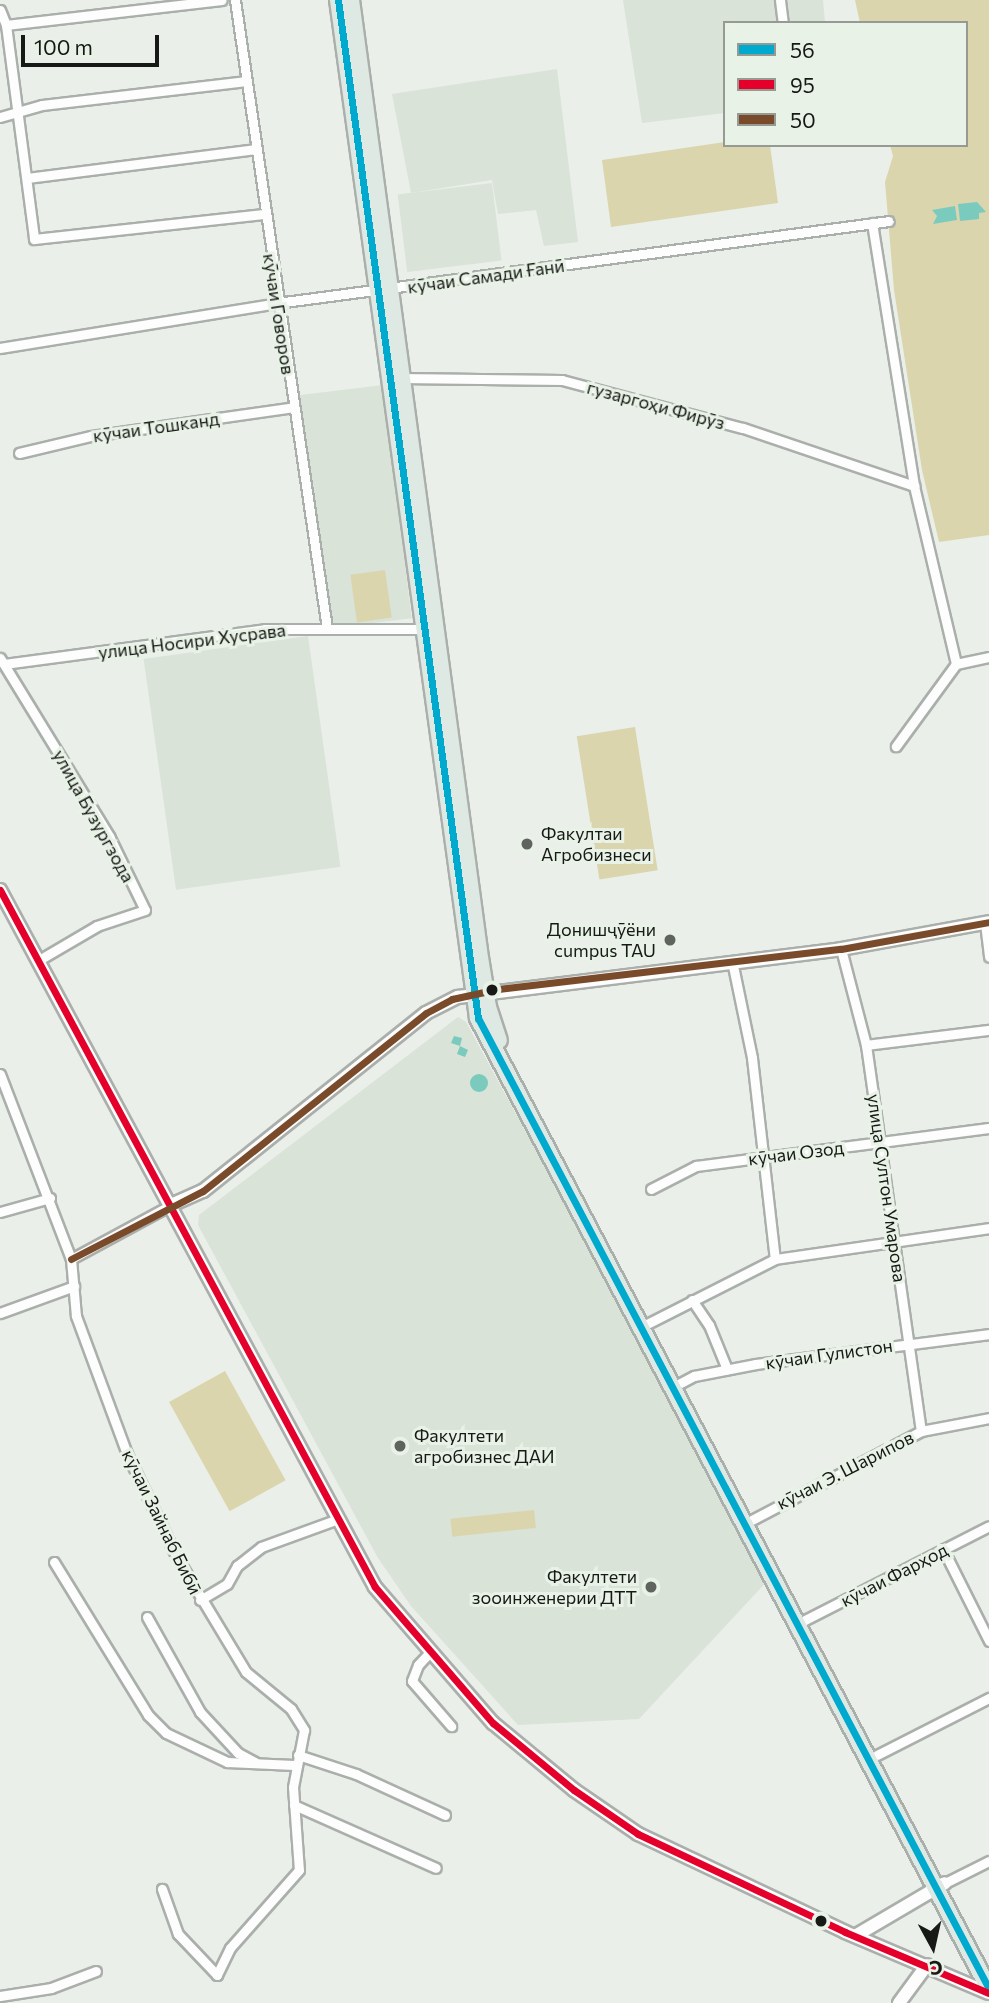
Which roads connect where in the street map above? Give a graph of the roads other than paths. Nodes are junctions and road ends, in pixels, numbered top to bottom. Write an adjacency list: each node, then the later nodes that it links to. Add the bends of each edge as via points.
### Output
1 (222, 0): 8 (street)
2 (235, 0): 9 (street, кӯчаи Говоров)
3 (338, 0): 10 (highway)
4 (351, 0): 10 (highway)
5 (780, 0): 7 (street)
6 (0, 10): 8 (street)
7 (783, 21)
8 (6, 25): 11 (street)
9 (247, 81): 11 (street); 13 (street, кӯчаи Говоров)
10 (359, 104): 18 (highway)
11 (18, 111): 12 (street); 14 (street)
12 (0, 117)
13 (256, 149): 14 (street); 15 (street, кӯчаи Говоров)
14 (27, 178): 15 (street, via 34,239)
15 (264, 214): 19 (street, кӯчаи Говоров)
16 (889, 221): 17 (street, кӯчаи Самади Ғанӣ)
17 (872, 223): 18 (street, кӯчаи Самади Ғанӣ); 24 (street)
18 (383, 289): 19 (street, кӯчаи Самади Ғанӣ); 21 (highway)
19 (277, 303): 20 (street, кӯчаи Самади Ғанӣ); 22 (street, кӯчаи Говоров)
20 (0, 348)
21 (395, 378): 24 (street, гузаргоҳи Фирӯз, via 562,380 743,428); 26 (highway); 27 (highway)
22 (294, 407): 23 (street, кӯчаи Тошканд, via 92,436); 25 (street, кӯчаи Говоров)
23 (19, 453)
24 (914, 486): 30 (street)
25 (327, 628): 26 (street, улица Носири Хусрава); 29 (street, улица Носири Хусрава, via 265,629)
26 (422, 629): 27 (highway)
27 (432, 653): 38 (highway)
28 (989, 657): 30 (street)
29 (2, 661): 36 (street, улица Бузургзода, via 109,836 145,911 97,926)
30 (956, 664): 31 (street)
31 (896, 746)
32 (0, 890): 36 (street)
33 (987, 923): 34 (street); 35 (street)
34 (841, 948): 37 (street); 40 (street, улица Султон Умарова)
35 (989, 957)
36 (39, 960): 47 (street)
37 (732, 961): 38 (street); 44 (street, via 752,1058)
38 (479, 992): 47 (street, via 426,1013 203,1191); 56 (highway, via 500,1044)
39 (989, 1030): 40 (street)
40 (866, 1045): 43 (street, улица Султон Умарова)
41 (0, 1074): 46 (street, кӯчаи Зайнаб Бибӣ)
42 (989, 1128): 43 (street, кӯчаи Озод)
43 (881, 1143): 44 (street, кӯчаи Озод); 50 (street, улица Султон Умарова)
44 (762, 1157): 45 (street, кӯчаи Озод, via 696,1166); 52 (street)
45 (651, 1189)
46 (50, 1198): 48 (street); 51 (street, кӯчаи Зайнаб Бибӣ)
47 (171, 1205): 51 (street); 63 (street)
48 (0, 1212)
49 (989, 1228): 50 (street)
50 (894, 1238): 52 (street); 58 (street, улица Султон Умарова)
51 (71, 1259): 53 (street, кӯчаи Зайнаб Бибӣ)
52 (775, 1259): 54 (street)
53 (74, 1286): 55 (street); 68 (street, кӯчаи Зайнаб Бибӣ, via 76,1316 127,1454)
54 (692, 1300): 56 (street); 59 (street, via 709,1325)
55 (0, 1312)
56 (645, 1325): 60 (highway)
57 (989, 1334): 58 (street, кӯчаи Гулистон)
58 (908, 1343): 59 (street, кӯчаи Гулистон); 62 (street, улица Султон Умарова)
59 (727, 1369): 60 (street, кӯчаи Гулистон)
60 (677, 1385): 64 (highway)
61 (989, 1418): 62 (street, кӯчаи Э. Шарипов)
62 (921, 1431): 64 (street, кӯчаи Э. Шарипов)
63 (338, 1519): 68 (street, via 261,1547 237,1566 227,1584); 72 (street, via 375,1587)
64 (749, 1521): 70 (highway)
65 (989, 1526): 66 (street, кӯчаи Фарҳод)
66 (943, 1549): 70 (street, кӯчаи Фарҳод); 71 (street)
67 (54, 1562): 78 (street, via 158,1725 227,1762)
68 (200, 1600): 77 (street, кӯчаи Зайнаб Бибӣ, via 246,1672 291,1709 304,1730)
69 (147, 1617): 78 (street, via 200,1712 237,1753)
70 (802, 1621): 73 (highway)
71 (989, 1641)
72 (430, 1651): 75 (street, via 412,1681); 85 (street, via 493,1723 574,1790 638,1835)
73 (827, 1669): 76 (highway); 83 (highway)
74 (989, 1698): 76 (street)
75 (451, 1727)
76 (877, 1755): 83 (highway)
77 (296, 1760): 78 (street); 79 (street, кӯчаи Зайнаб Бибӣ); 80 (street, via 356,1774)
78 (263, 1765)
79 (294, 1805): 82 (street); 84 (street, кӯчаи Зайнаб Бибӣ, via 299,1870 230,1948 216,1975 178,1934)
80 (445, 1815)
81 (989, 1861): 83 (street)
82 (436, 1868)
83 (941, 1886): 85 (street); 87 (highway); 89 (highway)
84 (162, 1889)
85 (855, 1936): 86 (street)
86 (927, 1965): 89 (street); 91 (street)
87 (989, 1966)
88 (96, 1970): 90 (street, via 60,1985)
89 (989, 1991)
90 (0, 1996)
91 (898, 2003)

